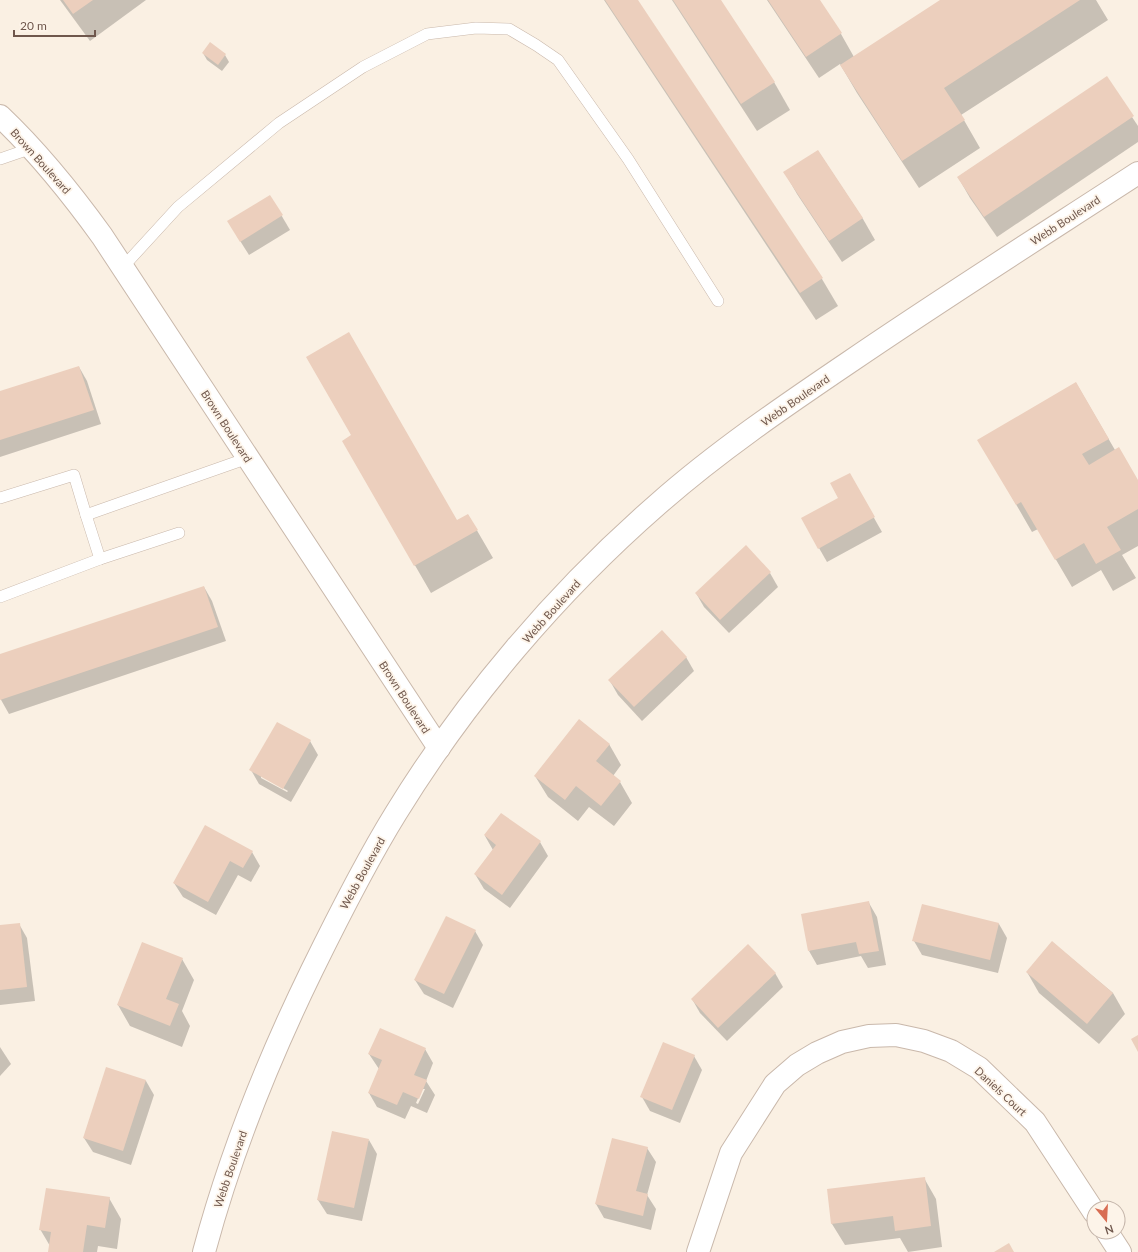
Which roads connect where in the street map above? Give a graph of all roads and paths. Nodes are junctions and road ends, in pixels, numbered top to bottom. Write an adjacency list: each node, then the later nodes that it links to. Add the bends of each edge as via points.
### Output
1 (0, 116): 2 (street, Brown Boulevard)
2 (32, 148): 3 (lane); 5 (street, Brown Boulevard, via 71,193)
3 (0, 159)
4 (1138, 173): 13 (street, Webb Boulevard, via 819,382 707,464 660,502 577,581 474,700)
5 (122, 267): 6 (lane, via 178,207 279,122 363,67 427,34 476,28 509,29 558,60 628,159); 7 (street, Brown Boulevard)
6 (718, 301)
7 (248, 458): 9 (lane); 13 (street, Brown Boulevard)
8 (0, 498): 9 (lane, via 74,475)
9 (86, 515): 11 (lane)
10 (180, 533): 11 (lane)
11 (100, 560): 12 (lane)
12 (0, 597)
13 (438, 748): 16 (street, Webb Boulevard, via 395,814 354,886 296,1002 241,1135)
14 (1086, 1200): 17 (street, Daniels Court, via 1034,1122 979,1068 951,1051 924,1041 896,1036 869,1036 842,1042 817,1053 797,1065 775,1084 731,1153)
15 (1112, 1240): 18 (street)
16 (204, 1252)
17 (698, 1252)
18 (1120, 1252)

